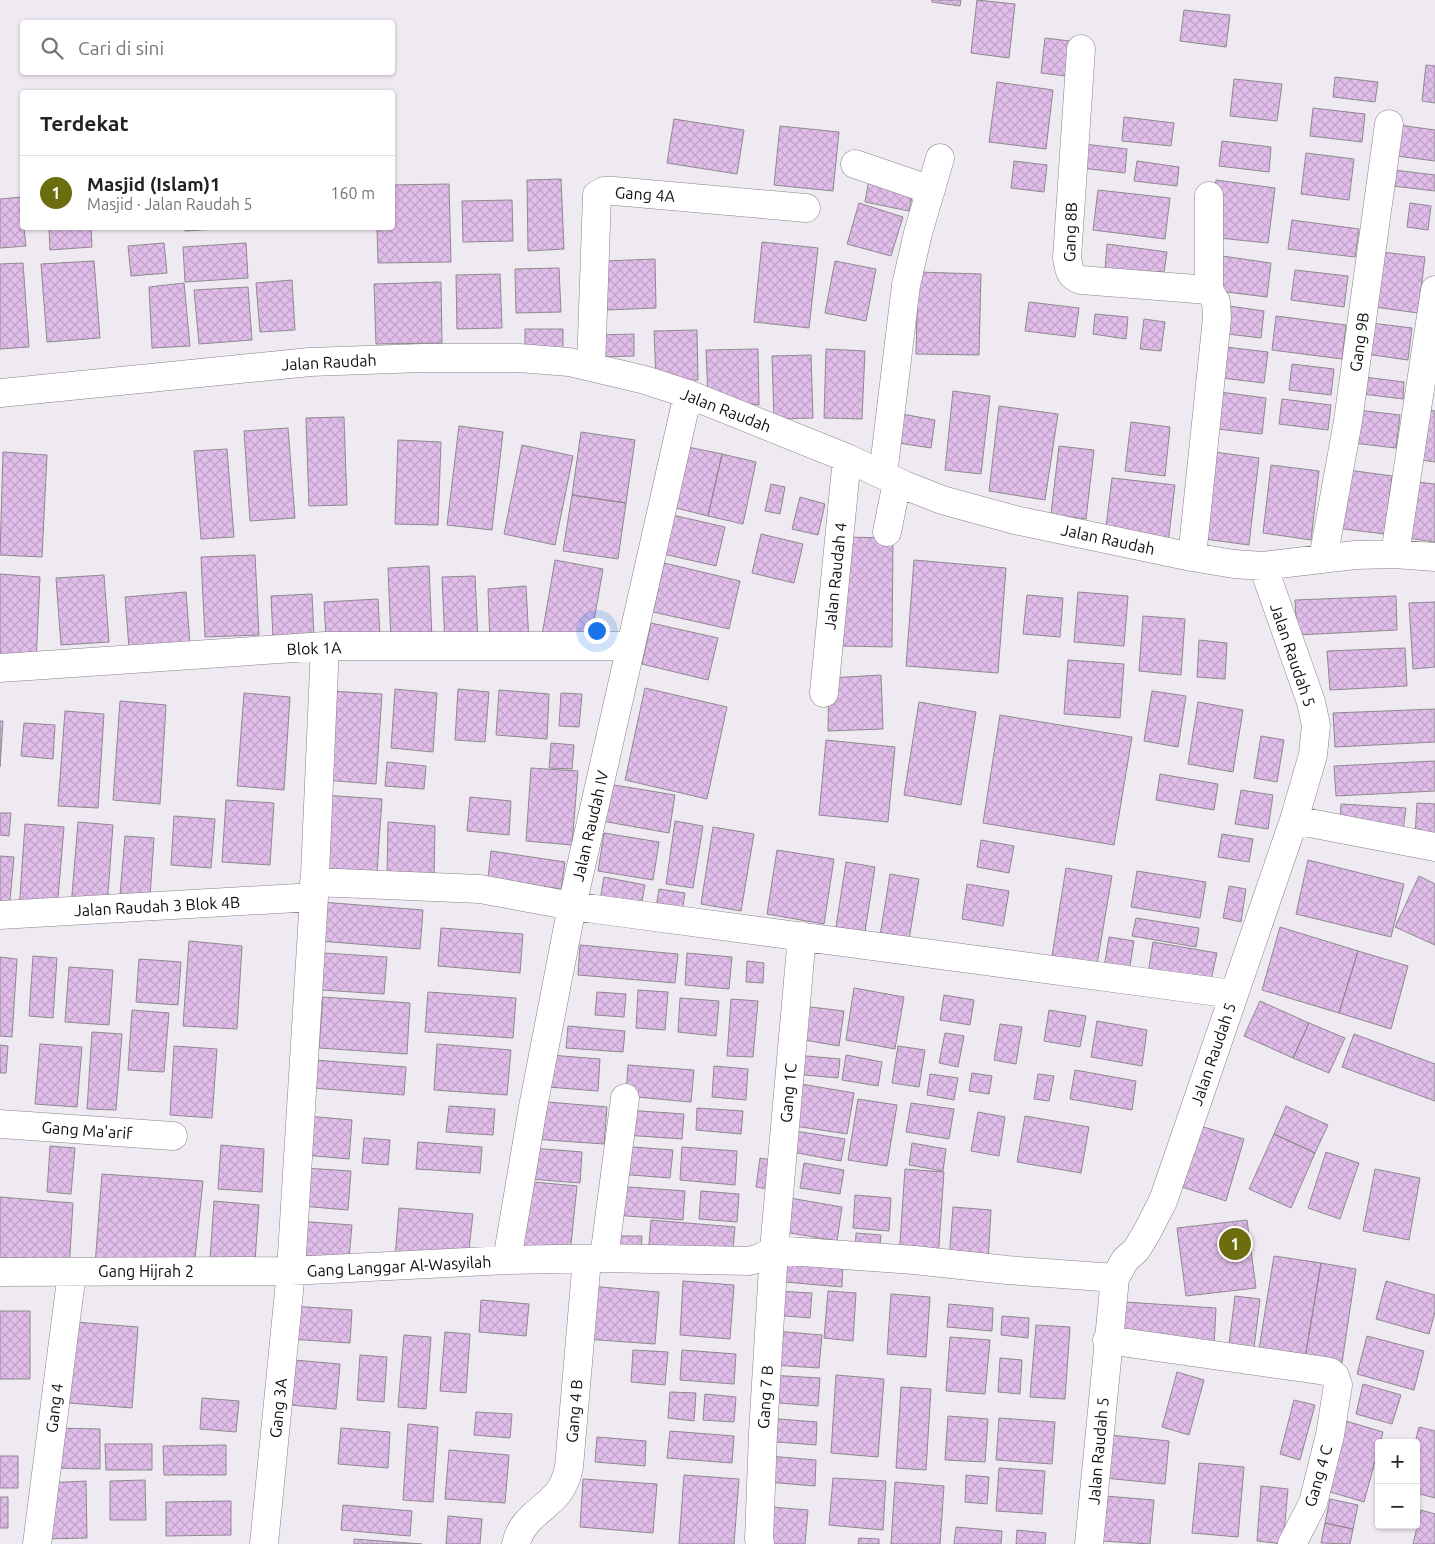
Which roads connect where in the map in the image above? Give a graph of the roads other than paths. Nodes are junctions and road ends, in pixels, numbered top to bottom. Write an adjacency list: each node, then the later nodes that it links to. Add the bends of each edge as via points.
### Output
1 (1081, 49): 8 (street, Gang 8B, via 1067,258 1069,272 1081,280)
2 (1389, 124): 19 (street, Gang 9B, via 1348,421)
3 (940, 158): 5 (street)
4 (855, 164): 5 (street)
5 (931, 190): 14 (street, via 906,284)
6 (1208, 196): 8 (street)
7 (806, 208): 10 (street, Gang 4A, via 614,190 597,195)
8 (1208, 290): 17 (street, via 1216,302 1217,318)
9 (1435, 290): 16 (street)
10 (591, 366): 11 (street, Jalan Raudah, via 519,358 310,362); 12 (street, Jalan Raudah)
11 (0, 393)
12 (688, 394): 13 (street, Jalan Raudah); 22 (street, Jalan Raudah IV)
13 (847, 458): 14 (street, Jalan Raudah); 24 (street, Jalan Raudah 4)
14 (890, 478): 15 (street); 17 (street, Jalan Raudah, via 942,500 1014,520)
15 (887, 532)
16 (1395, 554): 18 (street, Jalan Raudah); 19 (street, Jalan Raudah)
17 (1192, 557): 20 (street, Jalan Raudah)
18 (1435, 557)
19 (1324, 559): 20 (street, Jalan Raudah)
20 (1263, 566): 25 (street, Jalan Raudah 5, via 1311,702 1316,725 1314,755)
21 (325, 646): 22 (street, Blok 1A); 23 (street, Blok 1A); 27 (street, Gang 3A)
22 (630, 646): 28 (street, Jalan Raudah IV)
23 (0, 668)
24 (824, 693)
25 (1294, 820): 26 (street); 31 (street, Jalan Raudah 5)
26 (1435, 847)
27 (314, 889): 28 (street, Jalan Raudah 3 Blok 4B, via 480,890); 29 (street, Jalan Raudah 3 Blok 4B); 38 (street, Gang 3A)
28 (572, 906): 30 (street, Jalan Raudah 3 Blok 4B); 37 (street, Jalan Raudah IV)
29 (0, 915)
30 (802, 936): 31 (street, Jalan Raudah 3 Blok 4B); 35 (street, Gang 1C)
31 (1233, 994): 41 (street, Jalan Raudah 5, via 1163,1201 1146,1234)
32 (625, 1098): 36 (street, Gang 4 B)
33 (0, 1124): 34 (street, Gang Ma'arif)
34 (173, 1136)
35 (774, 1250): 36 (street, Gang Langgar Al-Wasyilah, via 749,1261); 41 (street); 46 (street, Gang 7 B)
36 (596, 1258): 37 (street, Gang Langgar Al-Wasyilah); 45 (street, Gang 4 B, via 566,1478 558,1493 518,1533)
37 (507, 1260): 38 (street, Gang Langgar Al-Wasyilah)
38 (291, 1271): 40 (street, Gang Hijrah 2); 44 (street, Gang 3A)
39 (0, 1272): 40 (street, Gang Hijrah 2)
40 (72, 1272): 43 (street, Gang 4)
41 (1115, 1278): 42 (street, Jalan Raudah 5)
42 (1108, 1340): 47 (street, Jalan Raudah 5); 48 (street, Gang 4 C, via 1330,1372 1335,1376 1338,1385 1330,1435 1313,1503)
43 (37, 1544)
44 (264, 1544)
45 (516, 1544)
46 (760, 1544)
47 (1089, 1544)
48 (1292, 1544)

